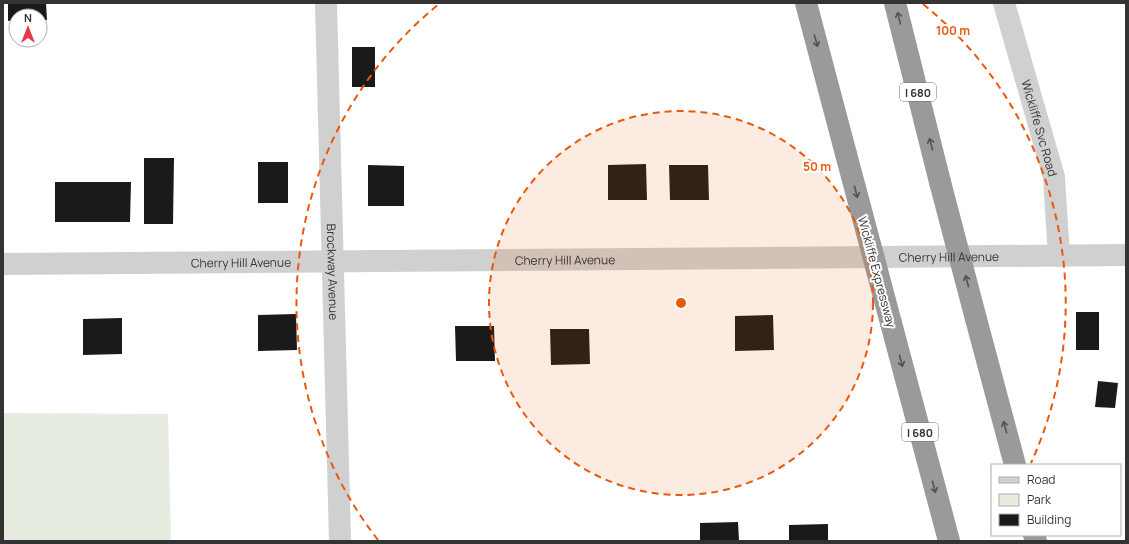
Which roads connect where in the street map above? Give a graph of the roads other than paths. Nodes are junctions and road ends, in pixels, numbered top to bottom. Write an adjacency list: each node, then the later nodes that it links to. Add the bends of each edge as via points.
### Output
1 (326, 3): 7 (street, Brockway Avenue)
2 (806, 3): 11 (highway, Wickliffe Expressway / I 680, one-way to 11, bridge)
3 (895, 3): 9 (highway, I 680, one-way to 3, bridge)
4 (1004, 3): 6 (street, Wickliffe Svc Road, via 1054,177)
5 (1126, 255): 6 (street, Cherry Hill Avenue)
6 (1059, 256): 7 (street, Cherry Hill Avenue)
7 (333, 261): 8 (street, Cherry Hill Avenue); 10 (street, Brockway Avenue)
8 (3, 264)
9 (1015, 464)
10 (340, 541)
11 (949, 541)

